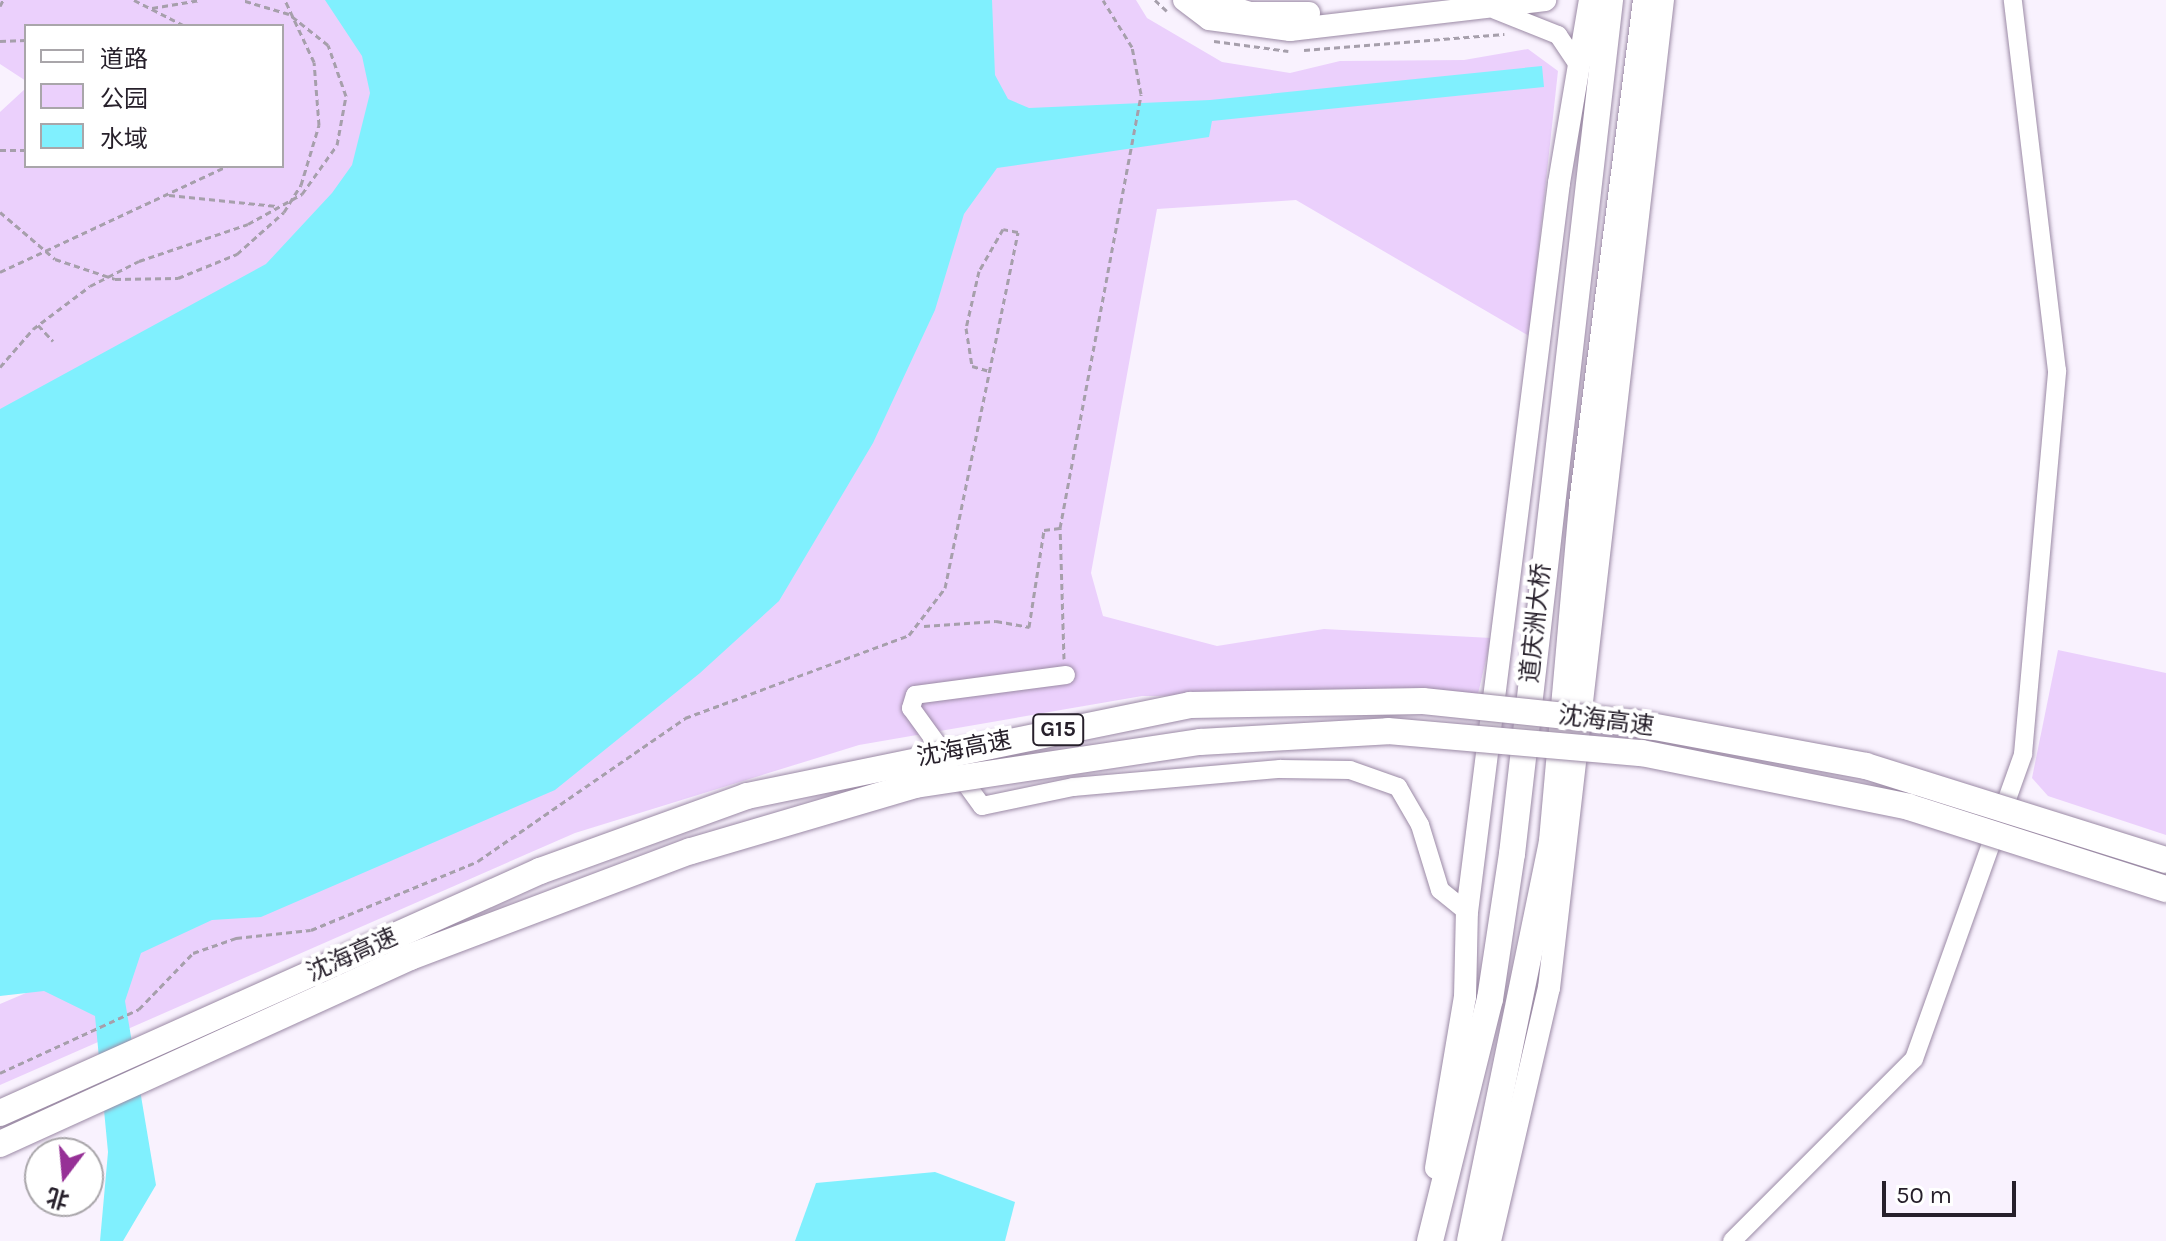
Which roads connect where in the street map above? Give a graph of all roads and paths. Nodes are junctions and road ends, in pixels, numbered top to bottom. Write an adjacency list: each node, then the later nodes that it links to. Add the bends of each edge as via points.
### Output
1 (3, 0): 16 (path)
2 (134, 0): 17 (path)
3 (200, 0): 17 (path)
4 (242, 0): 27 (path, via 308,27 342,72 345,121 337,145 302,194)
5 (285, 0): 28 (path, bridge, via 314,62 319,125 301,185 250,245 178,278 115,279 55,259)
6 (1103, 0): 34 (path, via 1132,47 1141,94)
7 (1184, 0): 18 (main road, via 1209,19 1254,30)
8 (1208, 0): 9 (main road, via 1290,16)
9 (1426, 0)
10 (1545, 0): 18 (main road)
11 (1590, 0): 22 (main road)
12 (1610, 0): 44 (highway, 道庆洲大桥, bridge, via 1512,854 1490,999)
13 (1646, 0): 45 (highway, 道庆洲大桥, bridge, via 1582,504 1552,841)
14 (1663, 0): 46 (main road, via 1549,988)
15 (2013, 0): 47 (street, via 2057,371 2023,754 1914,1059)
16 (0, 6)
17 (150, 8): 19 (path)
18 (1476, 8): 22 (street, via 1539,23 1569,45)
19 (181, 24)
20 (24, 40): 21 (path)
21 (0, 41)
22 (1577, 63): 39 (main road)
23 (0, 150): 24 (path)
24 (24, 150)
25 (223, 168): 26 (path)
26 (168, 195): 27 (path); 29 (path)
27 (280, 206): 30 (path, via 224,234 139,261)
28 (0, 212)
29 (0, 272)
30 (38, 325): 31 (path); 32 (path)
31 (53, 341)
32 (0, 367)
33 (989, 371): 33 (path, via 1018,232 1003,229 979,271 966,328 972,366); 35 (path, via 945,588)
34 (1060, 528): 35 (path, via 1044,530 1029,627 996,621); 36 (path)
35 (920, 627): 40 (path, via 896,642 685,718 478,861 311,930 236,938 193,953 139,1009)
36 (1066, 675): 39 (street, via 915,695 911,708 982,806 1073,787 1280,769 1350,770 1398,787 1420,825 1440,890)
37 (2166, 860): 41 (highway, 沈海高速 / G15, bridge, via 1866,766 1634,723 1423,701 1190,705 747,796 540,871)
38 (2166, 889): 42 (highway, 沈海高速 / G15, bridge, via 1909,807 1642,753 1388,731 1200,742 915,785 691,851 410,957)
39 (1467, 912): 43 (main road, via 1465,997)
40 (0, 1073)
41 (0, 1113)
42 (0, 1144)
43 (1418, 1241)
44 (1430, 1241)
45 (1470, 1241)
46 (1490, 1241)
47 (1732, 1241)

